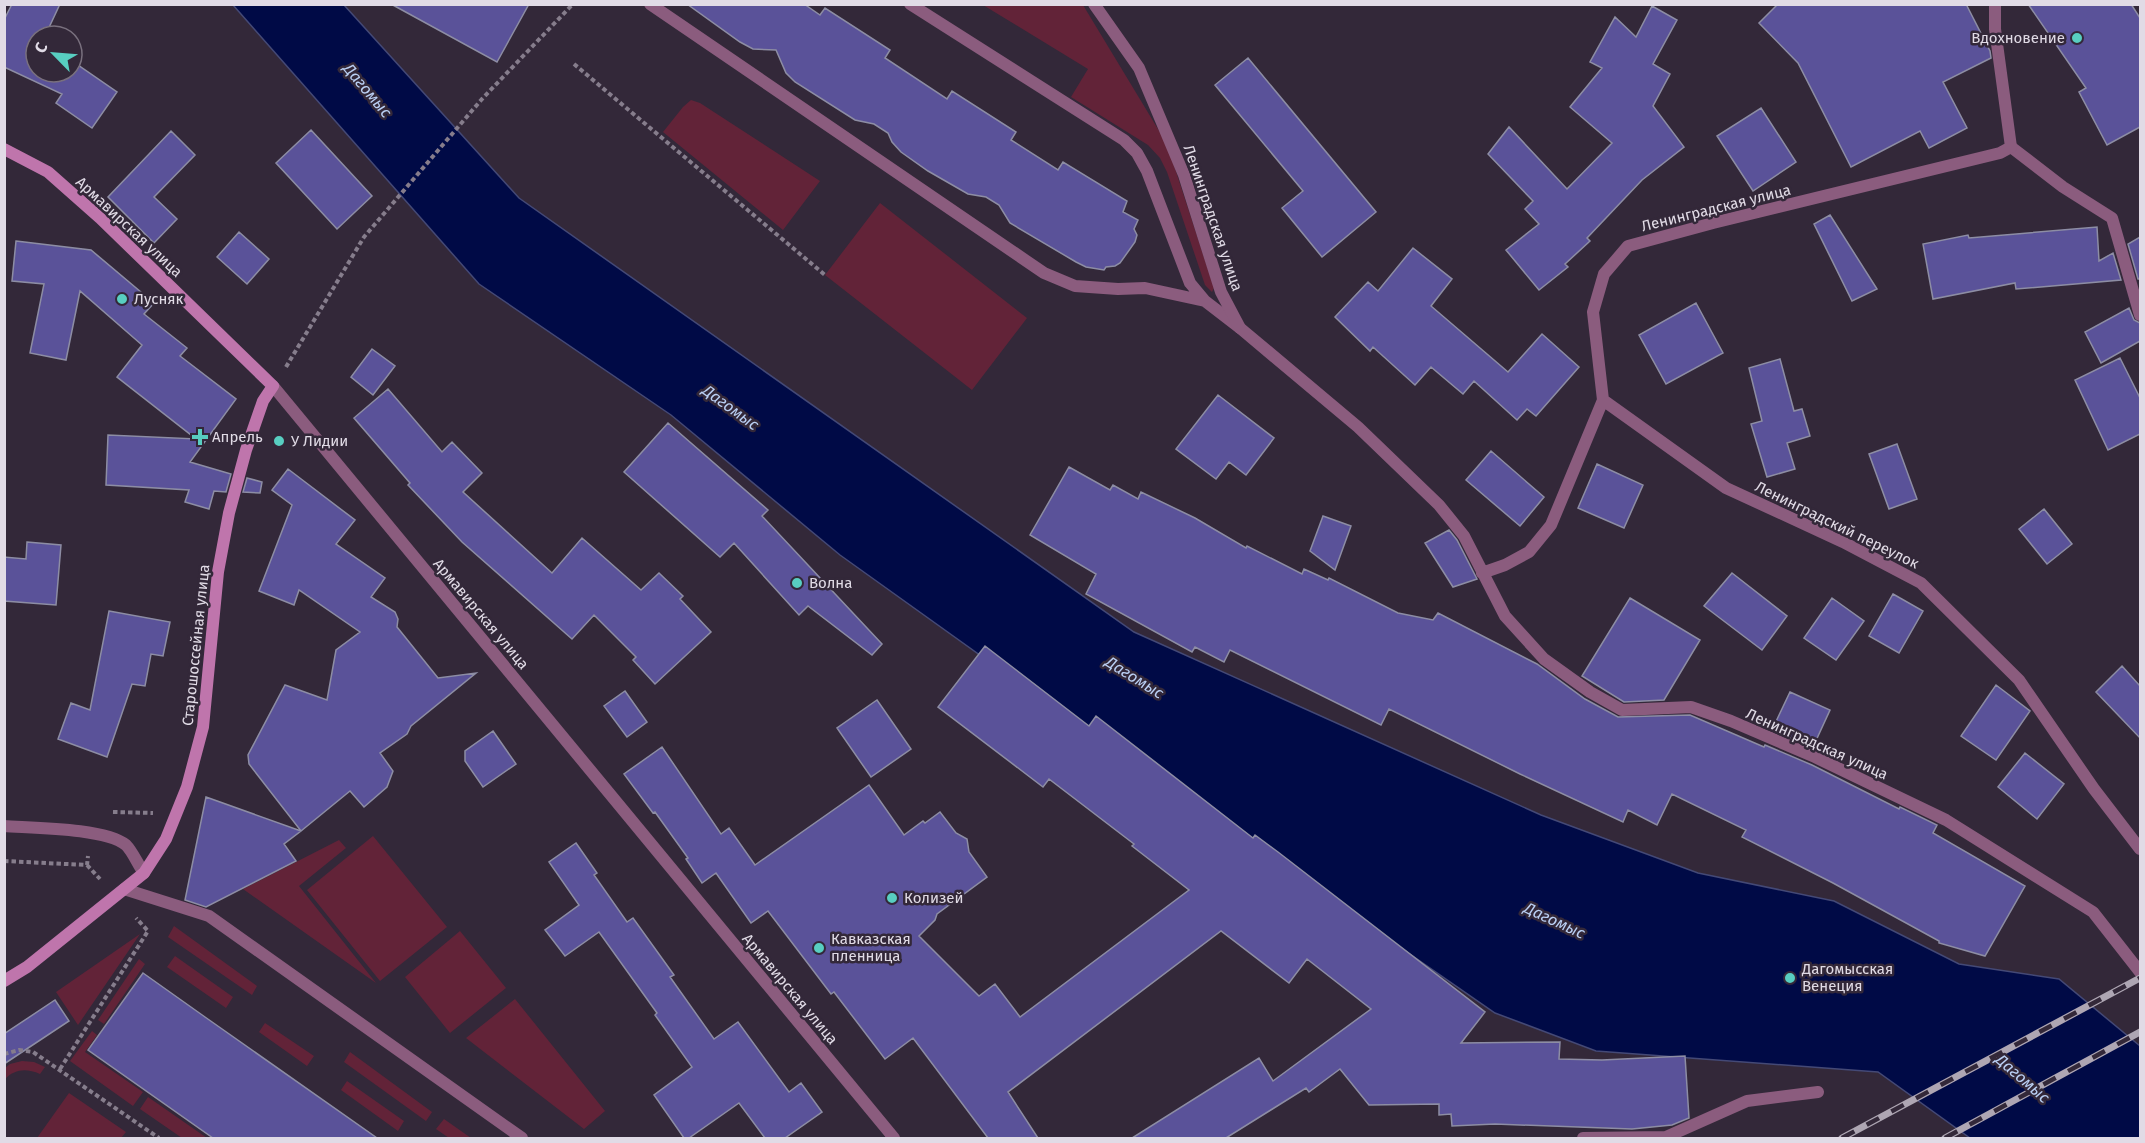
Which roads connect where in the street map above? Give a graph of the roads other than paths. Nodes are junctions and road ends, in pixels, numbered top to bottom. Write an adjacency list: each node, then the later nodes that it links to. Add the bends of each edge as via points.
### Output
1 (650, 4): 7 (street, via 1044,273 1075,285 1145,288)
2 (910, 4): 7 (street, via 1124,140 1137,153 1190,283)
3 (1094, 4): 9 (street, Ленинградская улица, via 1139,68 1184,175 1221,292)
4 (1995, 4): 5 (street)
5 (2011, 147): 8 (street, via 2112,218); 11 (street, Ленинградская улица, via 2000,153 1628,246 1604,274 1593,312)
6 (4, 150): 10 (street, Армавирская улица, via 48,172)
7 (1205, 301): 9 (street)
8 (2140, 315)
9 (1240, 328): 12 (street, Ленинградская улица, via 1358,427 1439,505 1464,536)
10 (273, 386): 15 (street, Старошоссейная улица, via 263,401 246,450 229,513 218,572 203,727 190,777 166,839); 21 (street, Армавирская улица)
11 (1603, 399): 12 (street, Ленинградская улица, via 1551,525 1529,552); 14 (street, Ленинградский переулок, via 1726,488 1844,542 1921,584 2019,680)
12 (1482, 573): 17 (street, Ленинградская улица, via 1505,616 1544,659 1590,692 1622,710 1691,707 1731,721 1946,820 2093,912)
13 (4, 826): 15 (street, via 108,837 126,846)
14 (2140, 849)
15 (144, 873): 16 (street, Старошоссейная улица)
16 (124, 889): 18 (street, Старошоссейная улица); 20 (street, via 209,916)
17 (2140, 972)
18 (4, 981)
19 (1818, 1092): 22 (street, via 1747,1101 1666,1137)
20 (522, 1138)
21 (894, 1138)
22 (1583, 1138)

